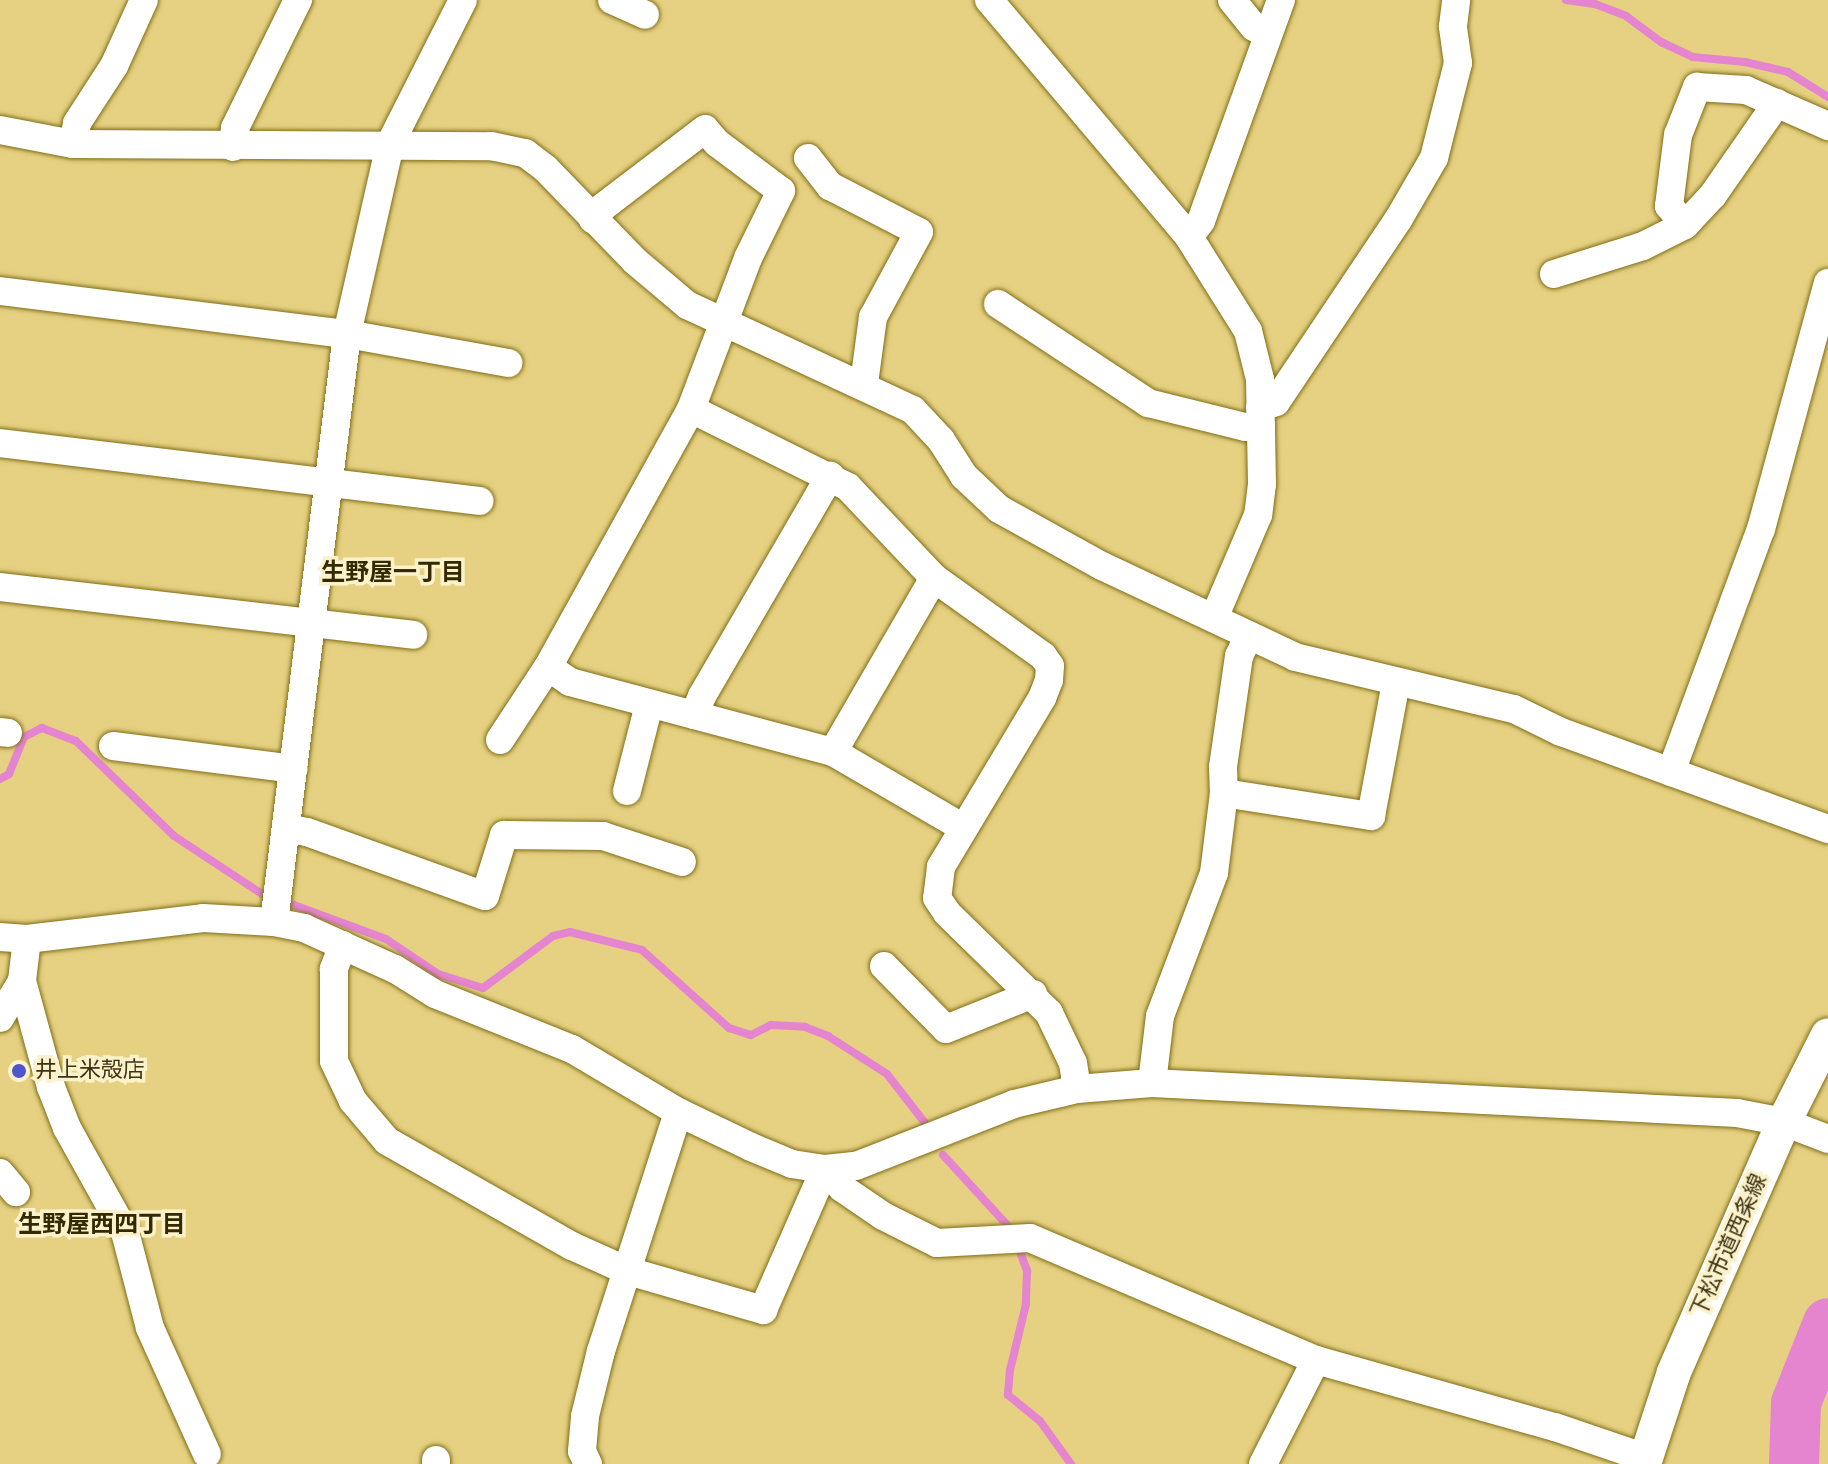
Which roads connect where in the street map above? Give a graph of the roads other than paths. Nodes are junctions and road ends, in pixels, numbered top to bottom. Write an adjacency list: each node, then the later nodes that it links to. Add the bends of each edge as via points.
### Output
1 (144, 0): 15 (street, via 114,66 77,123)
2 (298, 0): 17 (street, via 235,128)
3 (463, 0): 16 (street)
4 (612, 0): 9 (street)
5 (1232, 0): 10 (street, via 1254,27)
6 (1281, 0): 10 (street)
7 (1456, 0): 31 (street, via 1458,63 1434,158 1276,402)
8 (990, 1): 21 (street)
9 (645, 15)
10 (1267, 34): 21 (street, via 1201,221)
11 (0, 103): 14 (street)
12 (1777, 103): 13 (street); 20 (street, via 1713,195); 20 (street, via 1746,90 1697,87 1678,135 1669,206)
13 (1828, 126)
14 (0, 130): 15 (street)
15 (73, 144): 17 (street)
16 (390, 144): 17 (street); 19 (street, via 491,146 525,153); 27 (street)
17 (233, 147)
18 (808, 158): 29 (street, via 830,186 919,232 873,317)
19 (593, 219): 26 (street, via 687,305); 26 (street, via 705,129 781,191)
20 (1685, 225): 22 (street, via 1643,246)
21 (1189, 237): 31 (street, via 1248,331 1260,379)
22 (1554, 274)
23 (1828, 283): 50 (street, via 1761,529)
24 (0, 291): 27 (street)
25 (998, 304): 31 (street, via 1148,403 1245,427)
26 (724, 324): 29 (street); 30 (street)
27 (347, 334): 28 (street); 34 (street)
28 (508, 363)
29 (864, 384): 38 (street, via 913,410 964,476 999,509 1102,566)
30 (691, 409): 33 (street); 42 (street)
31 (1260, 417): 38 (street, via 1258,515)
32 (0, 443): 34 (street)
33 (830, 476): 36 (street, via 863,502); 45 (street)
34 (329, 484): 35 (street); 39 (street)
35 (480, 501)
36 (934, 578): 48 (street); 53 (street, via 1050,666 1042,698)
37 (0, 587): 39 (street)
38 (1214, 618): 41 (street)
39 (311, 625): 40 (street); 49 (street)
40 (413, 635)
41 (1248, 637): 43 (street, via 1295,657); 52 (street, via 1239,656)
42 (548, 667): 44 (street, via 570,682); 46 (street)
43 (1396, 682): 50 (street, via 1514,709); 52 (street, via 1371,816)
44 (649, 705): 45 (street); 51 (street)
45 (694, 715): 48 (street)
46 (500, 740)
47 (113, 746): 49 (street)
48 (833, 752): 53 (street)
49 (294, 769): 54 (street)
50 (1671, 772): 55 (street)
51 (627, 791)
52 (1224, 793): 65 (street, via 1214,873 1160,1016)
53 (962, 827): 62 (street, via 941,867 937,898)
54 (286, 828): 56 (street, via 485,896 504,835 603,836); 57 (street)
55 (1828, 829)
56 (682, 862)
57 (274, 922): 58 (street, via 203,918); 59 (street)
58 (14, 938): 61 (street)
59 (343, 945): 67 (street, via 435,994 572,1049); 71 (street, via 334,969 334,1061 353,1101 387,1141 572,1246)
60 (884, 966): 62 (street, via 946,1029)
61 (22, 981): 63 (street); 73 (street, via 67,1128 125,1232 150,1328)
62 (1033, 994): 66 (street, via 1049,1013 1073,1063)
63 (0, 1018)
64 (1828, 1035): 68 (street, 下松市道西条線)
65 (1152, 1083): 66 (street); 68 (street, via 1737,1113)
66 (1077, 1089): 70 (street, via 1014,1104 856,1166)
67 (678, 1112): 70 (street, via 792,1164); 71 (street)
68 (1784, 1122): 69 (street); 74 (street, 下松市道西条線, via 1674,1372)
69 (1828, 1139)
70 (825, 1169): 71 (street, via 763,1310); 72 (street, via 842,1188 883,1216 937,1243 1030,1238)
71 (628, 1271): 75 (street, via 585,1416 582,1451)
72 (1316, 1360): 74 (street, via 1555,1427); 76 (street)
73 (207, 1454)
74 (1645, 1461)
75 (588, 1464)
76 (1263, 1464)

